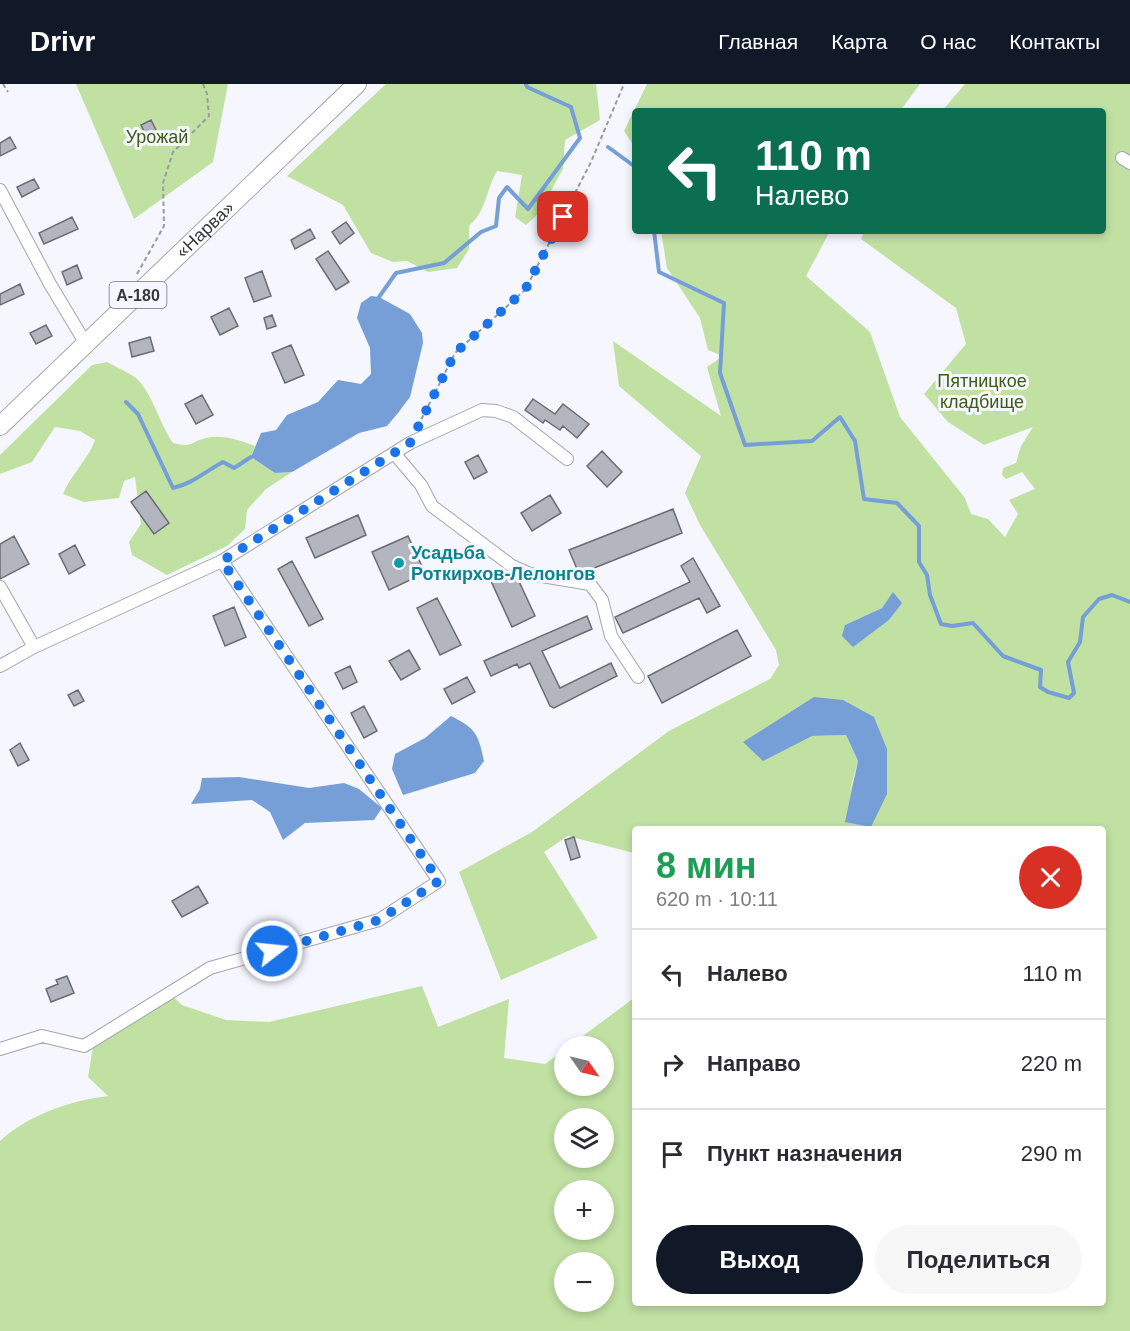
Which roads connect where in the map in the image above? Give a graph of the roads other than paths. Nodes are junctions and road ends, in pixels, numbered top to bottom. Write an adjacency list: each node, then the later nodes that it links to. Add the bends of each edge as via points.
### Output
1 (357, 84): 3 (highway, «Нарва» / А-180)
2 (0, 190): 3 (street)
3 (87, 344): 4 (highway, «Нарва» / А-180)
4 (0, 426)
5 (394, 453): 6 (street, via 463,418 490,409 513,417); 7 (street); 11 (street, via 421,485 432,506 496,556 530,574 590,584 602,600 611,636)
6 (567, 459)
7 (222, 561): 9 (street); 12 (street, via 439,881 379,920 210,968 84,1046 42,1036)
8 (0, 587): 9 (street)
9 (34, 647): 10 (street)
10 (0, 666)
11 (638, 677)
12 (0, 1049)

